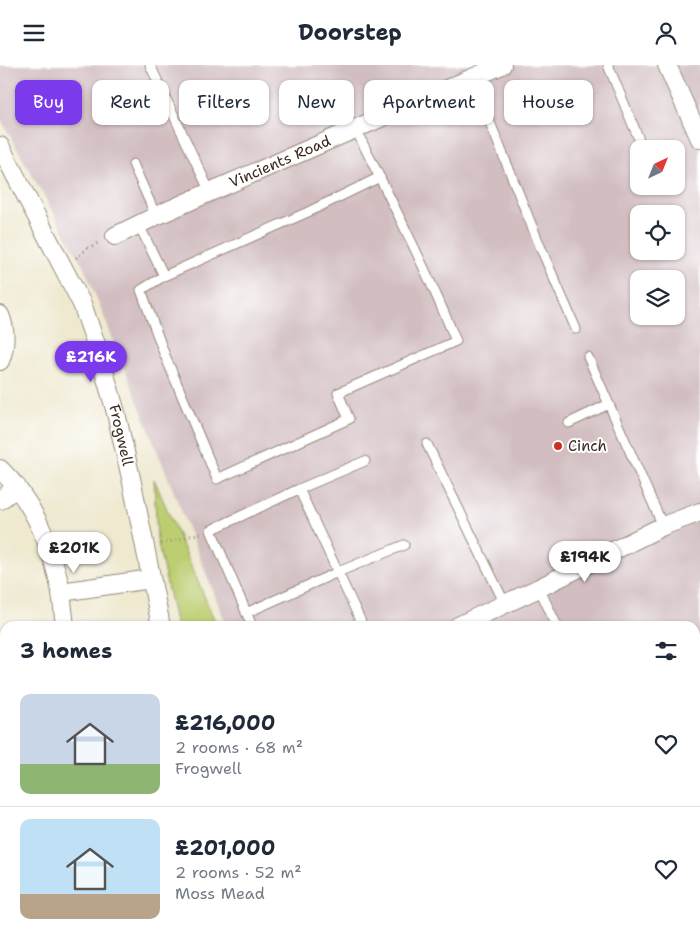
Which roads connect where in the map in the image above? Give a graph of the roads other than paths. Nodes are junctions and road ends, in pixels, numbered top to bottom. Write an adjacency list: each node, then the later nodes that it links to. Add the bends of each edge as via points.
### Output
1 (150, 65): 12 (lane)
2 (502, 65): 5 (street, Vincients Road)
3 (608, 65): 8 (lane)
4 (668, 65): 7 (street)
5 (478, 72): 6 (street, Vincients Road); 18 (lane, via 542,251)
6 (355, 129): 11 (lane); 12 (street, Vincients Road)
7 (700, 139)
8 (639, 140)
9 (0, 146): 33 (street, Frogwell, via 82,304 115,409)
10 (133, 164): 13 (lane)
11 (380, 177): 16 (lane); 16 (lane, via 456,341 338,393 349,419 217,479 141,290)
12 (210, 192): 13 (street, Vincients Road)
13 (156, 216): 14 (street, Vincients Road)
14 (139, 225): 15 (street, Vincients Road); 16 (lane)
15 (115, 236)
16 (164, 277)
17 (0, 315): 20 (street, via 4,327 4,351)
18 (576, 329)
19 (588, 357): 21 (lane)
20 (0, 361)
21 (609, 404): 22 (lane); 30 (lane)
22 (569, 423)
23 (427, 444): 36 (lane)
24 (365, 461): 27 (lane)
25 (0, 469): 26 (street)
26 (17, 487): 28 (street); 35 (street, via 46,538)
27 (299, 489): 32 (lane); 37 (lane, via 211,530)
28 (0, 500)
29 (700, 512): 30 (street)
30 (663, 526): 34 (street, via 619,544)
31 (404, 545): 32 (lane)
32 (338, 572): 37 (lane); 41 (lane)
33 (151, 579): 35 (street); 39 (street, Frogwell)
34 (539, 588): 36 (street); 43 (lane)
35 (61, 592): 38 (street)
36 (505, 604): 42 (street)
37 (246, 613): 40 (lane)
38 (64, 621)
39 (160, 621)
40 (250, 621)
41 (360, 621)
42 (469, 621)
43 (555, 621)

